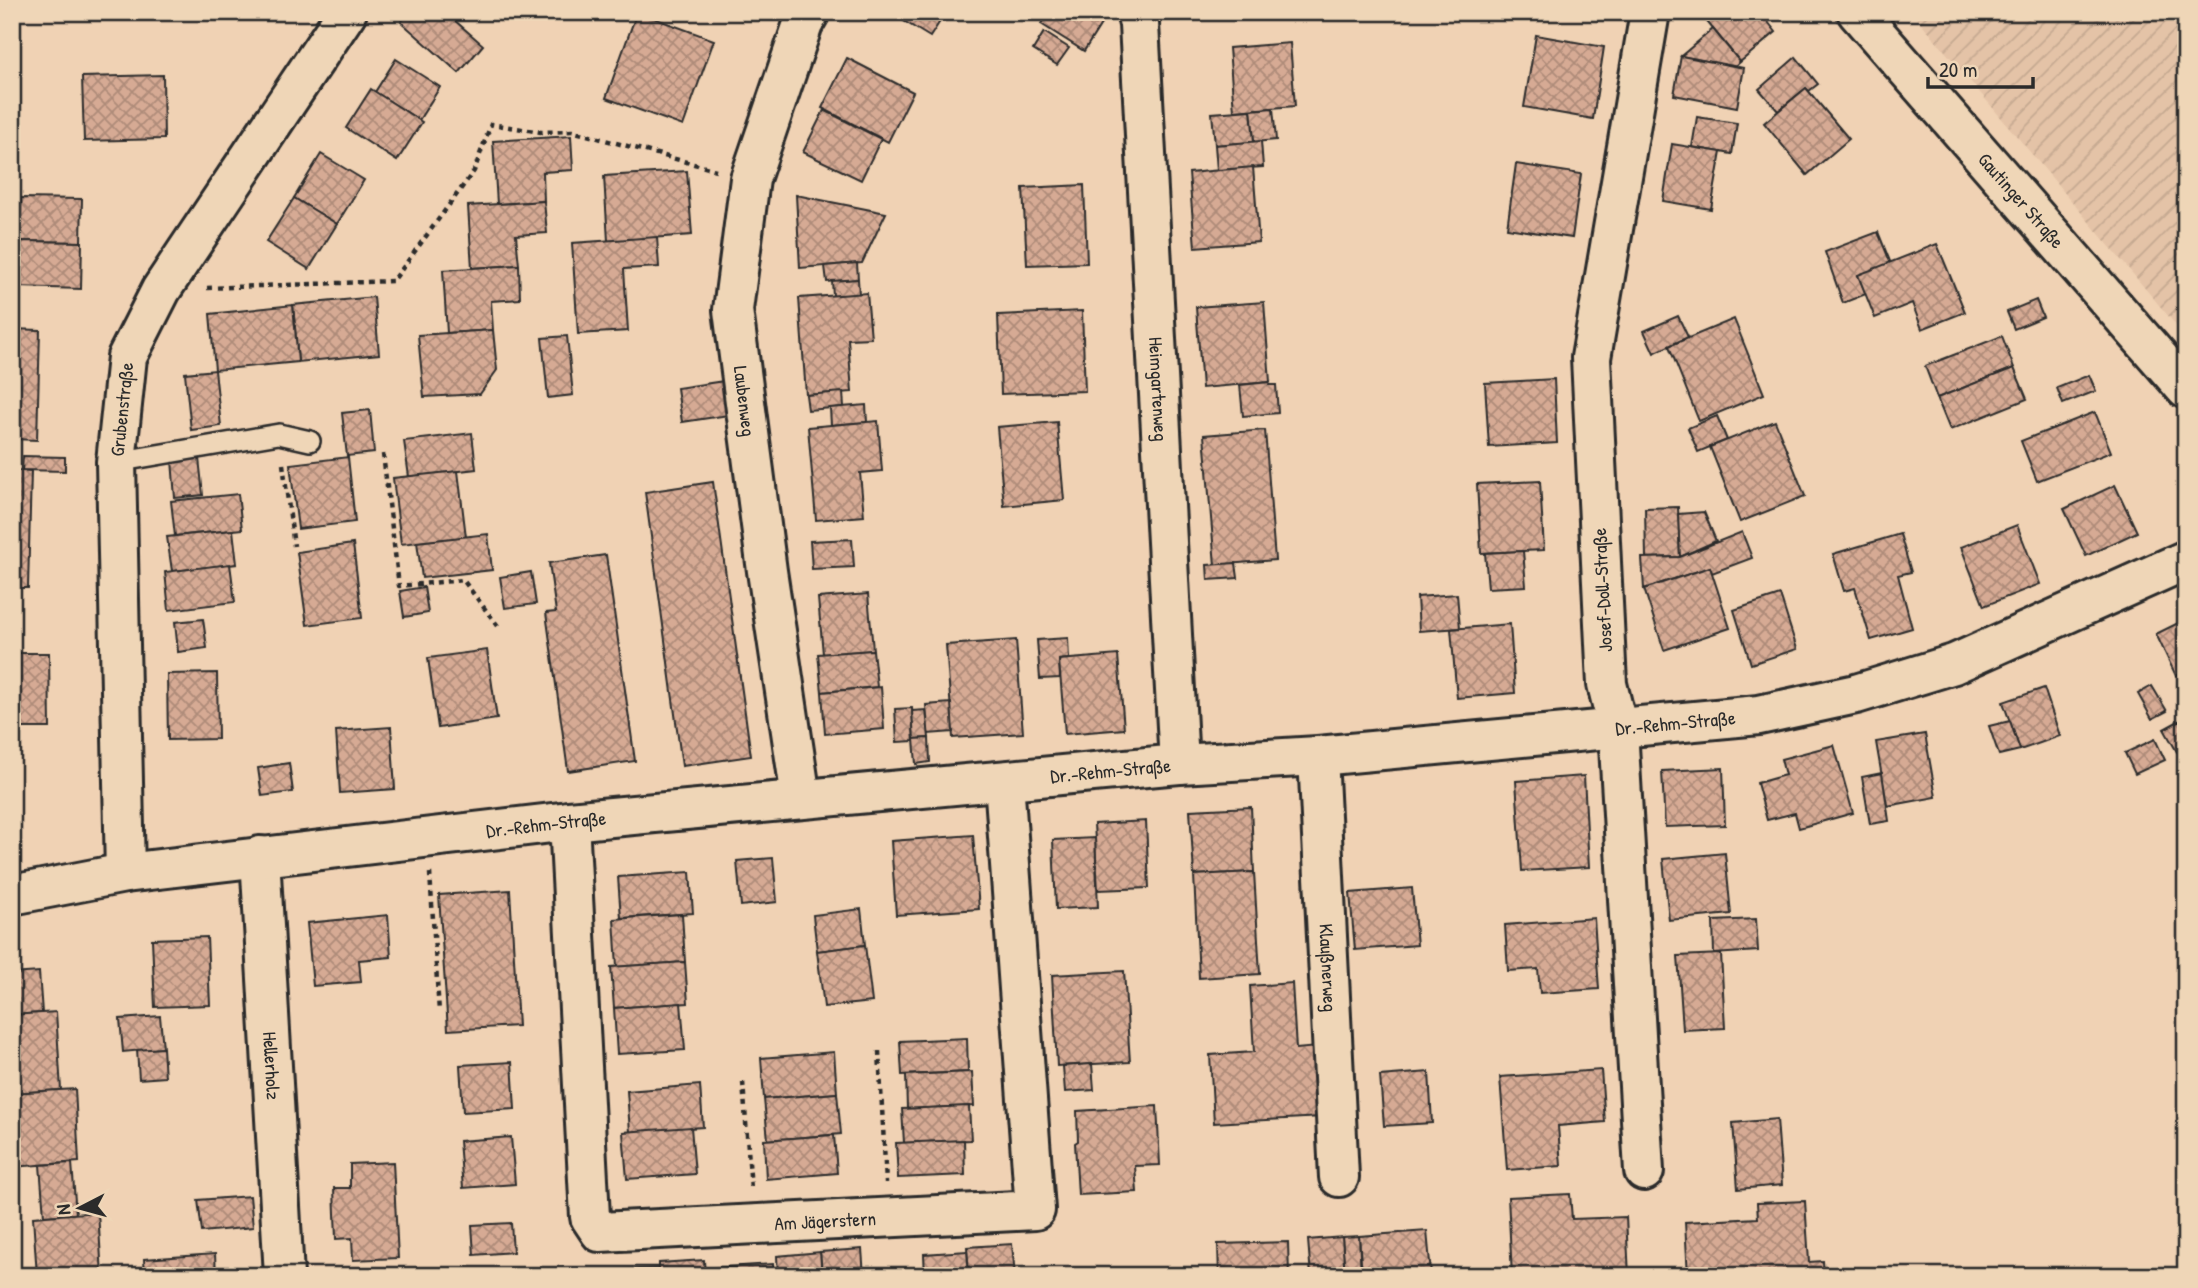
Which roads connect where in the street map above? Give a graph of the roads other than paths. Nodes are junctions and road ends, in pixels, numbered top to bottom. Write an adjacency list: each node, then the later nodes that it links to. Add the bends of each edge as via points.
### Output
1 (347, 12): 8 (street, Grubenstraße, via 161,290 127,357)
2 (1136, 12): 12 (street, Heimgartenweg)
3 (1650, 12): 10 (street, Josef-Doll-Straße, via 1591,358 1607,684)
4 (1857, 12): 6 (street, Gautinger Straße)
5 (798, 16): 14 (street, Laubenweg, via 750,179 733,310)
6 (2186, 389)
7 (310, 441): 8 (lane, via 279,434)
8 (116, 462): 17 (street, Grubenstraße)
9 (2186, 560): 10 (street, Dr.-Rehm-Straße, via 1954,664 1856,694 1759,715)
10 (1618, 729): 11 (street, Dr.-Rehm-Straße); 19 (street, Josef-Doll-Straße)
11 (1318, 756): 12 (street, Dr.-Rehm-Straße); 20 (street, Klaußnerweg)
12 (1179, 764): 13 (street, Dr.-Rehm-Straße)
13 (1004, 780): 14 (street, Dr.-Rehm-Straße); 15 (street, Am Jägerstern, via 1035,1210 600,1232 590,1217)
14 (801, 798): 15 (street, Dr.-Rehm-Straße)
15 (569, 821): 16 (street, Dr.-Rehm-Straße)
16 (260, 856): 17 (street, Dr.-Rehm-Straße); 21 (street, Hellerholz)
17 (125, 873): 18 (street, Dr.-Rehm-Straße)
18 (12, 895)
19 (1644, 1171)
20 (1339, 1177)
21 (284, 1276)

